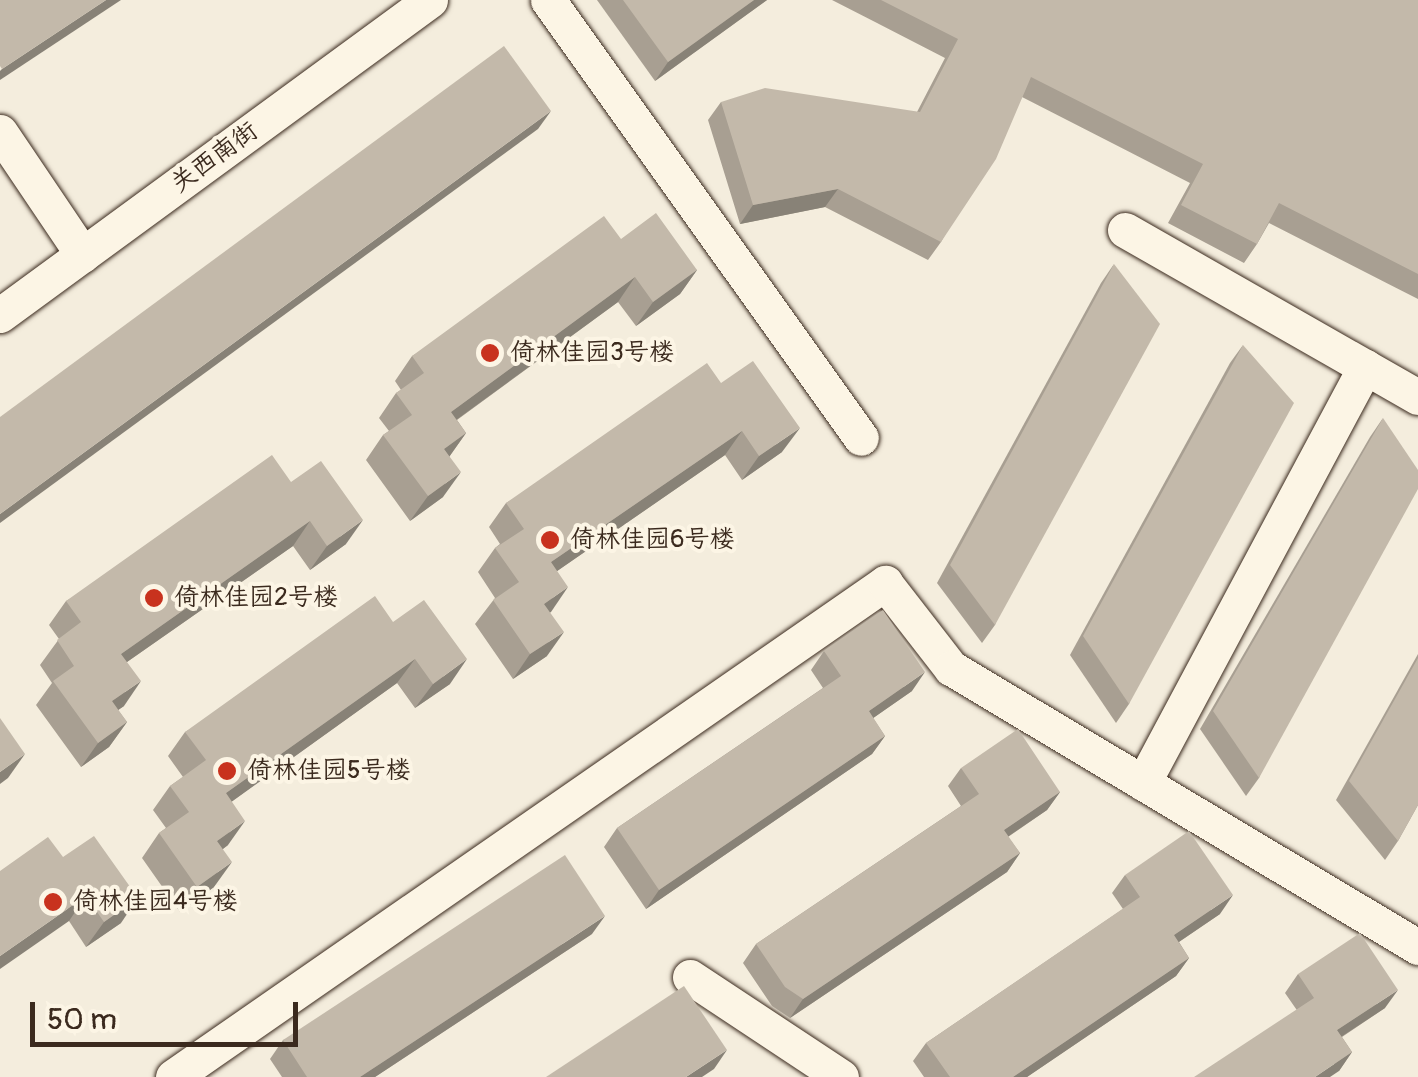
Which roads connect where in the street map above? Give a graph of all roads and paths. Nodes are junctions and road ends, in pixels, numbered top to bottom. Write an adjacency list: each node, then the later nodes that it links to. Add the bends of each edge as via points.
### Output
1 (430, 0): 5 (street, 关西南街)
2 (548, 0): 9 (street)
3 (0, 132): 5 (street)
4 (1125, 230): 7 (street)
5 (83, 255): 6 (street, 关西南街)
6 (0, 315)
7 (1365, 367): 8 (street); 10 (street)
8 (1418, 397)
9 (861, 438)
10 (1143, 783): 11 (street); 13 (street, via 951,668 885,583)
11 (1418, 947)
12 (690, 977): 14 (street)
13 (172, 1077)
14 (841, 1077)

